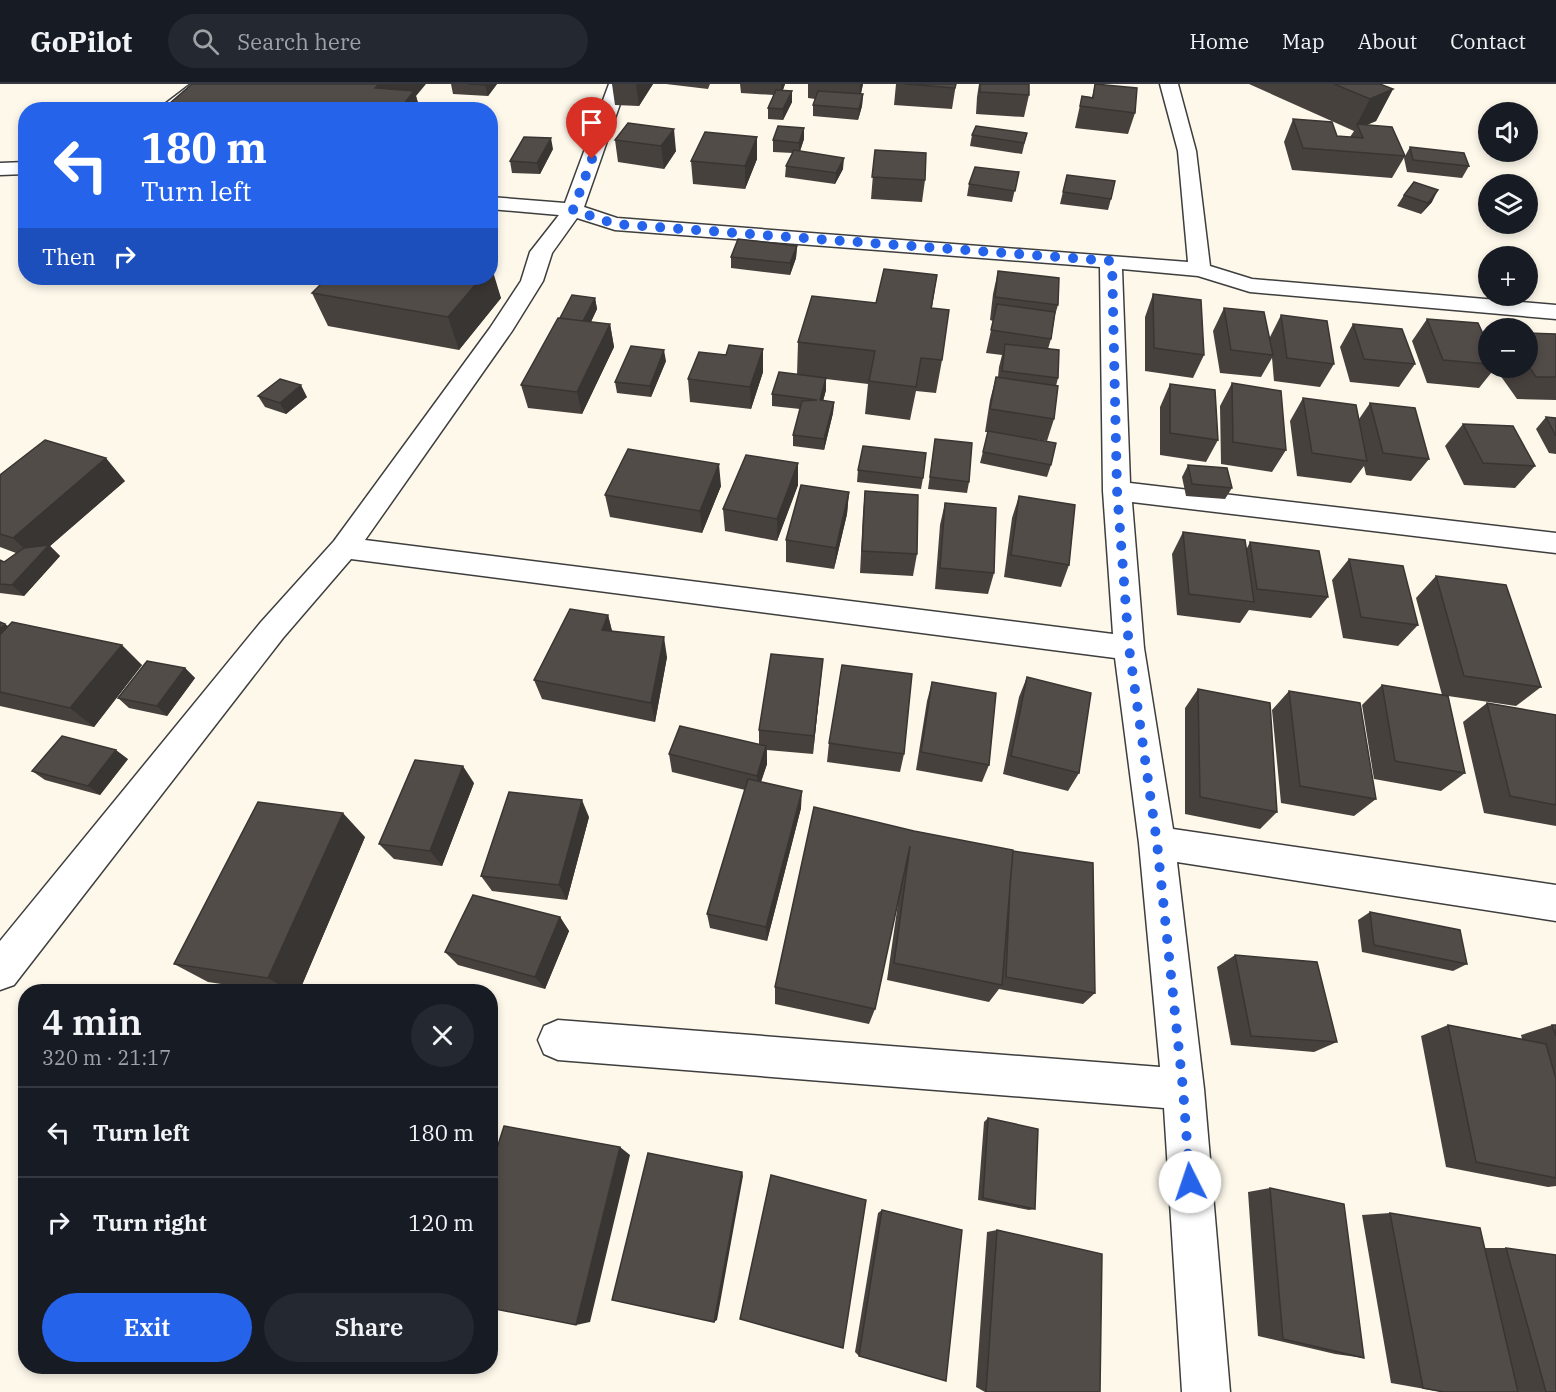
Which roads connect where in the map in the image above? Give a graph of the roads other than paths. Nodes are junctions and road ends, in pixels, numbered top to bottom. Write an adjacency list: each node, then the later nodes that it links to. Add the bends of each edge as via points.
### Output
1 (202, 84): 4 (street)
2 (618, 84): 8 (street)
3 (1169, 84): 10 (street, via 1187,151)
4 (177, 102)
5 (18, 168): 6 (street)
6 (0, 169)
7 (498, 204): 8 (street)
8 (573, 210): 9 (street, via 615,224); 14 (street, via 541,252 532,281 500,331)
9 (1112, 261): 10 (street); 12 (street)
10 (1200, 270): 11 (street, via 1250,285)
11 (1556, 312)
12 (1117, 490): 13 (street); 15 (street)
13 (1556, 543)
14 (344, 548): 15 (street); 18 (street, via 272,630)
15 (1129, 648): 16 (street)
16 (1157, 843): 17 (street); 20 (street)
17 (1556, 903)
18 (0, 971)
19 (558, 1040): 20 (street)
20 (1183, 1089): 21 (street)
21 (1206, 1392)

